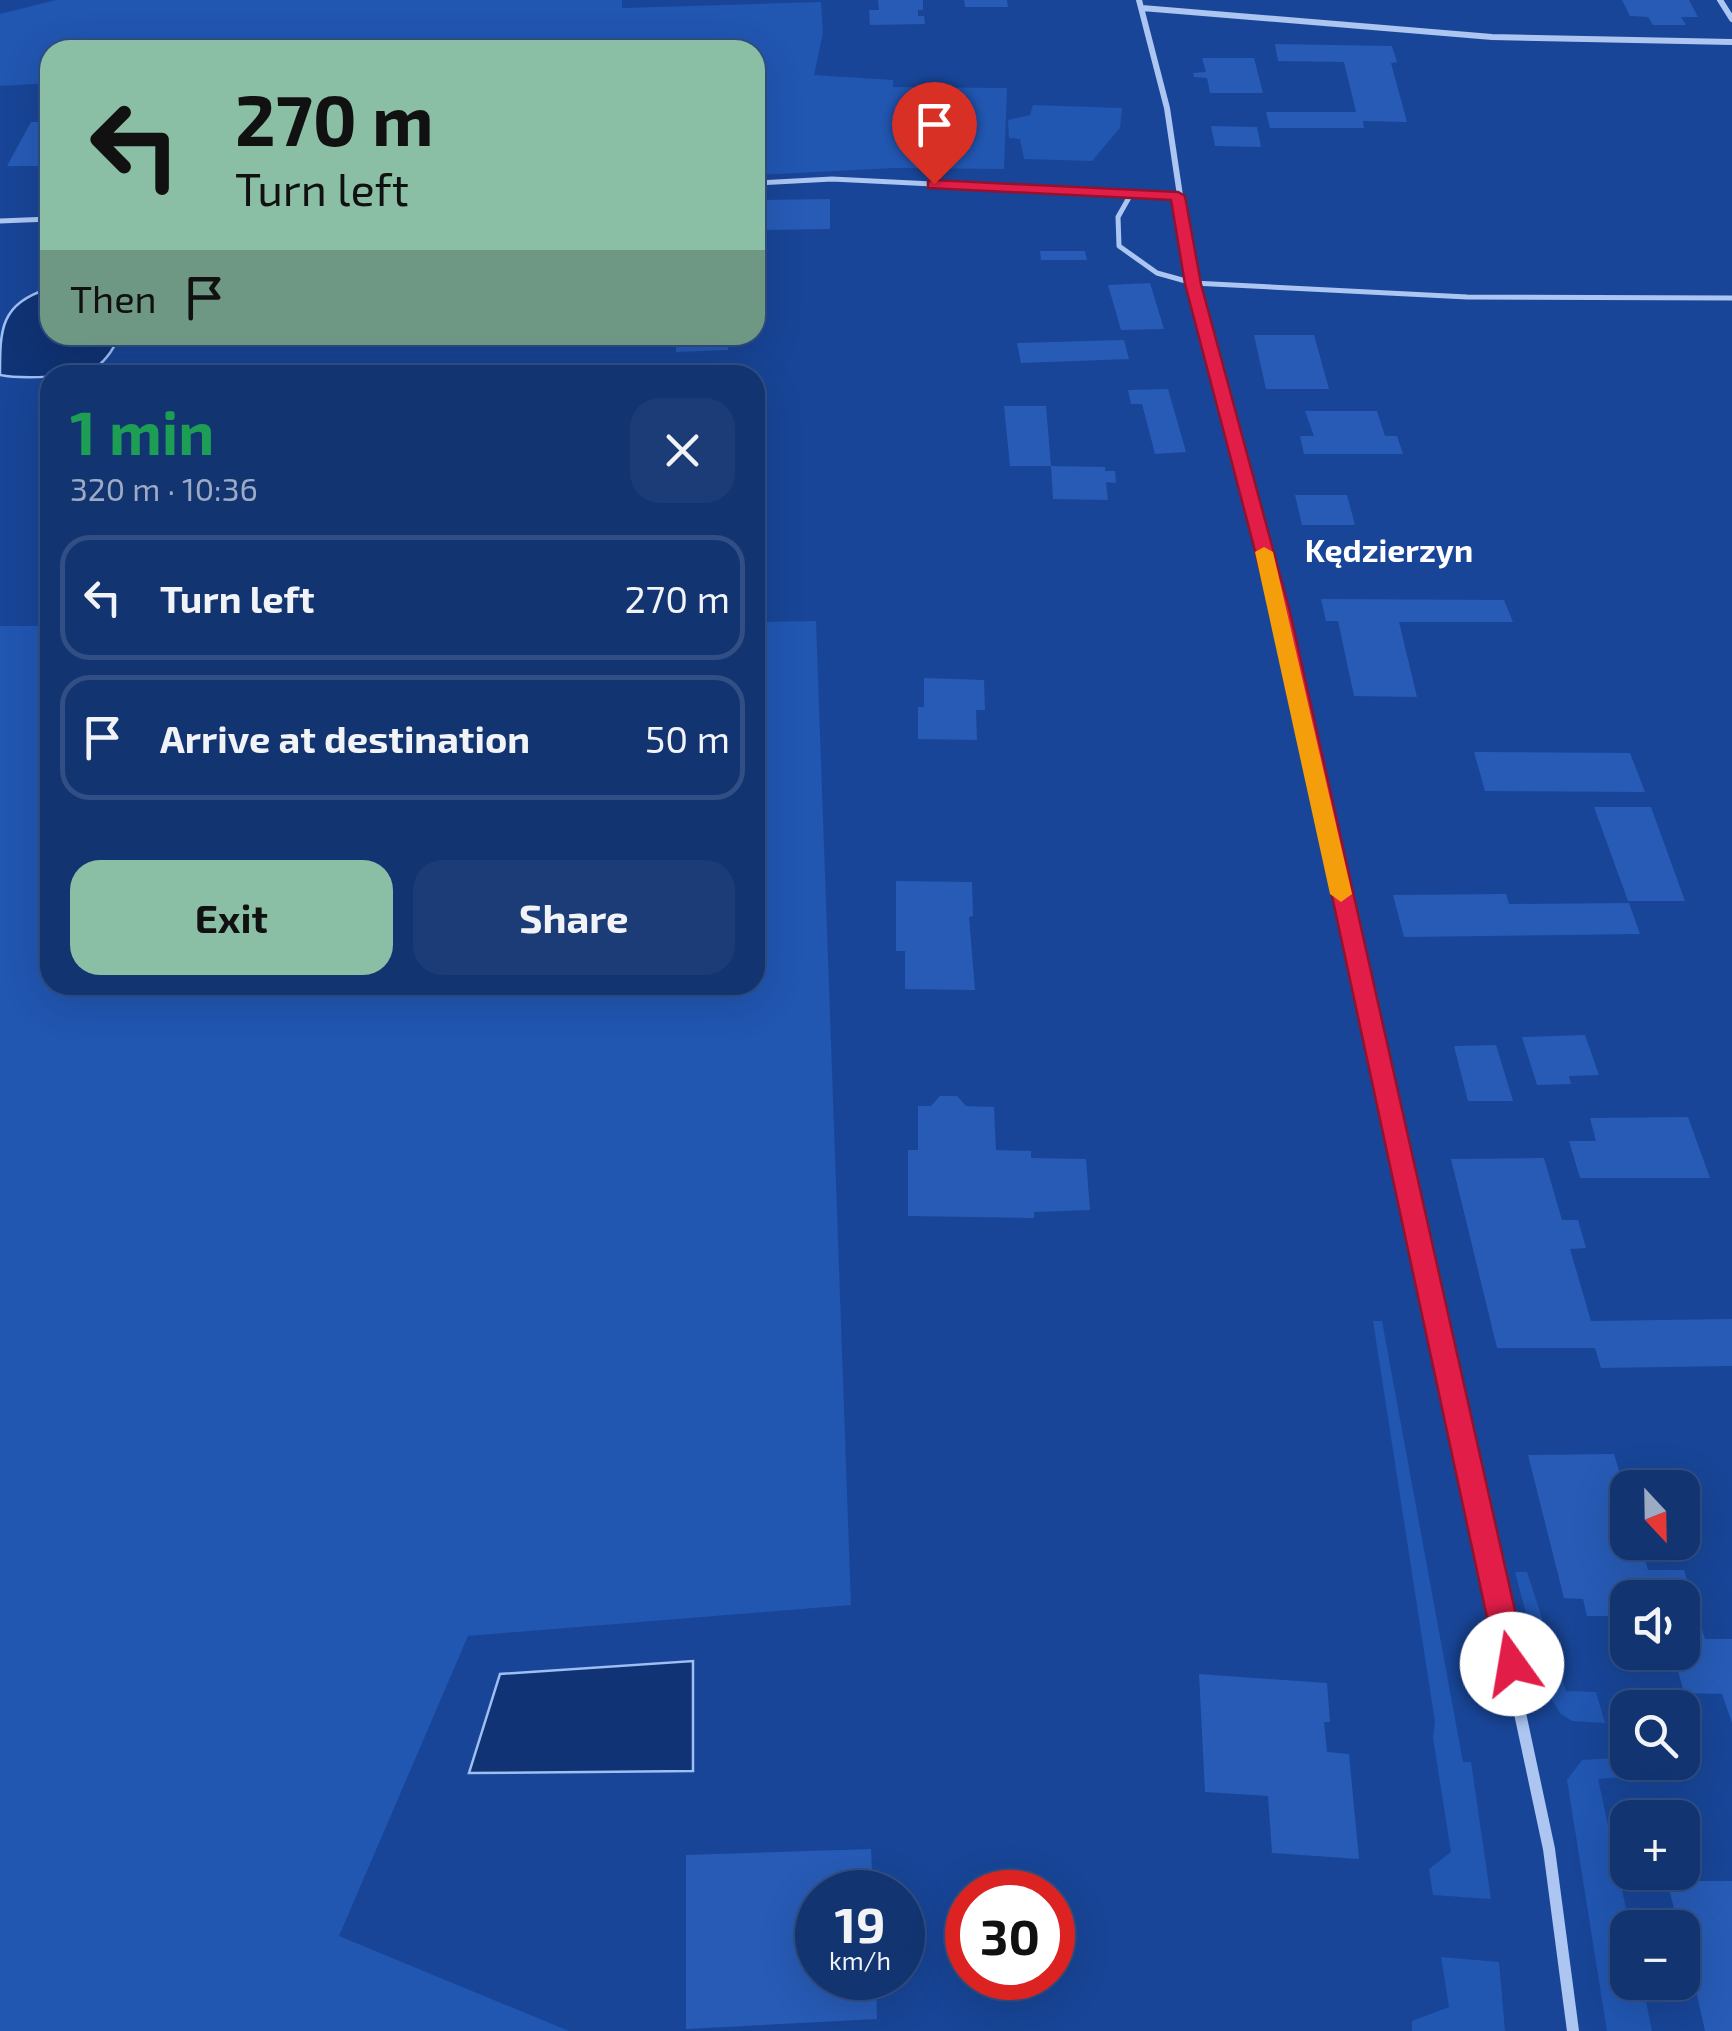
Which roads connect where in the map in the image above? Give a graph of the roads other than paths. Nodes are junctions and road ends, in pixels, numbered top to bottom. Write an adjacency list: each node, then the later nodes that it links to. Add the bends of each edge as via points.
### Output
1 (1720, 0): 3 (street)
2 (1140, 4): 4 (street, via 1492,37); 7 (street, via 1167,108)
3 (1732, 19)
4 (1732, 42)
5 (765, 182): 6 (lane, via 832,179)
6 (1131, 194): 7 (lane); 10 (lane, via 1118,217 1119,246 1157,273)
7 (1178, 196): 10 (street)
8 (40, 219): 9 (lane)
9 (0, 221)
10 (1193, 284): 11 (lane, via 1468,297); 12 (street, via 1280,612 1520,1700)
11 (1732, 298)
12 (1572, 2031)

